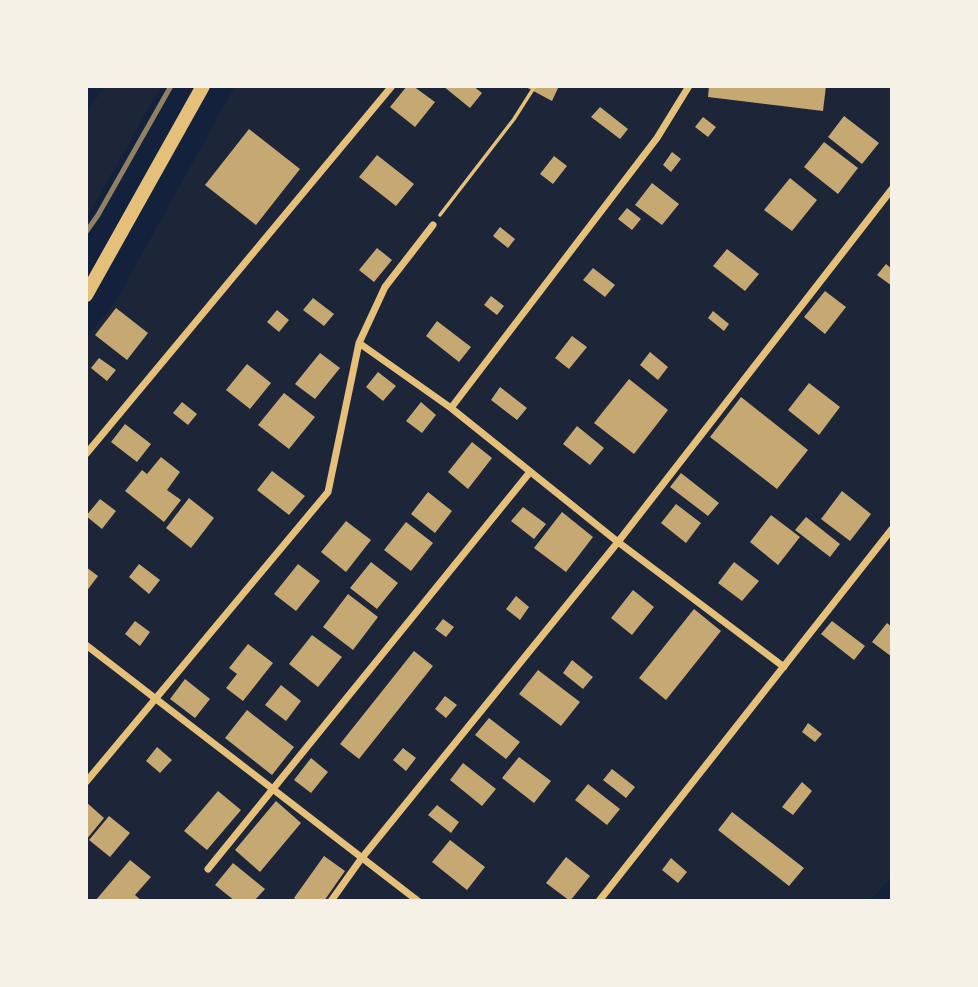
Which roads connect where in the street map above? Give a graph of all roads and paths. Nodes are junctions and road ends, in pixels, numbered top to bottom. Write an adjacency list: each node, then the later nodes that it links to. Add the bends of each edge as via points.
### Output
1 (203, 86): 7 (main road)
2 (392, 86): 10 (street)
3 (535, 86): 6 (path)
4 (689, 86): 9 (street, via 657,138)
5 (892, 189): 13 (street)
6 (433, 225): 8 (street, via 385,287)
7 (86, 295)
8 (359, 343): 9 (street); 16 (street, via 328,492)
9 (451, 408): 11 (street)
10 (86, 454)
11 (530, 472): 13 (street); 18 (street)
12 (892, 529): 15 (street)
13 (618, 542): 15 (street); 19 (street)
14 (86, 645): 16 (street)
15 (785, 667): 23 (street)
16 (154, 699): 17 (street); 18 (street)
17 (86, 782)
18 (272, 787): 19 (street); 20 (street)
19 (361, 859): 21 (street); 22 (street)
20 (208, 869)
21 (331, 901)
22 (418, 901)
23 (599, 901)

